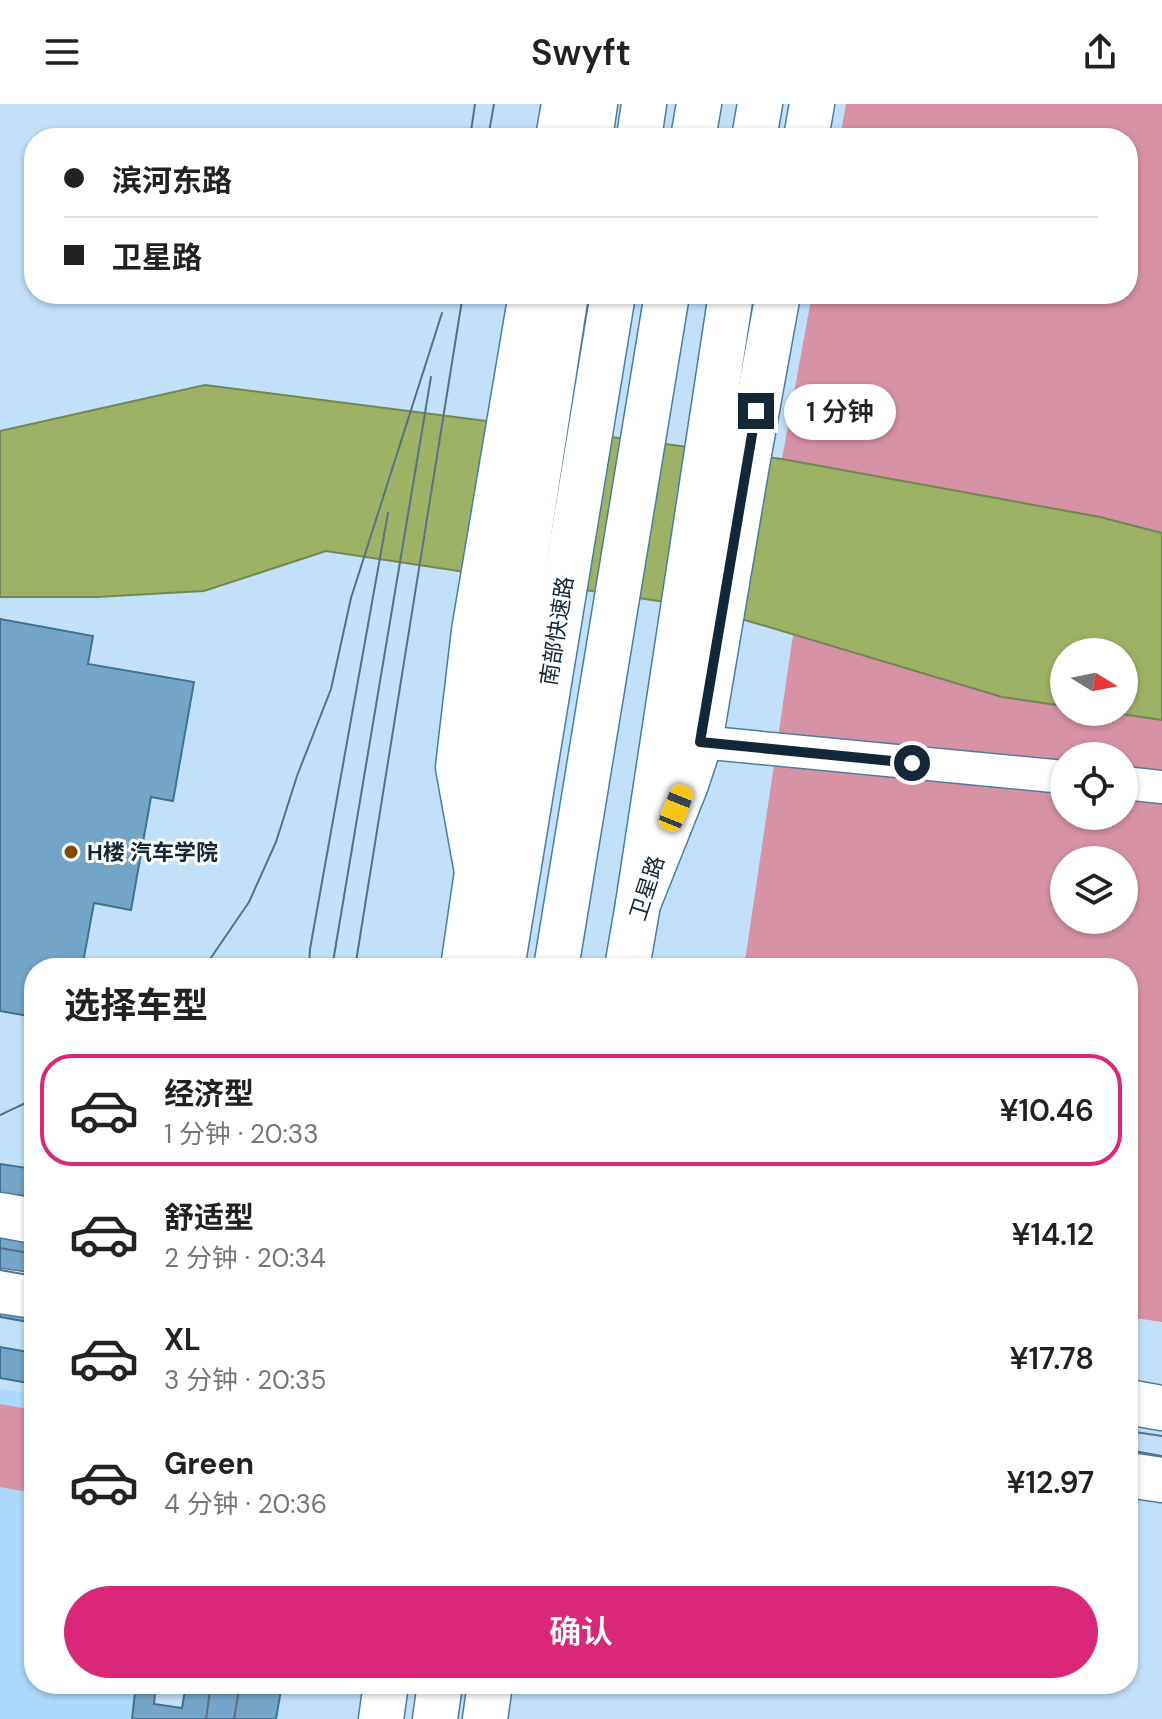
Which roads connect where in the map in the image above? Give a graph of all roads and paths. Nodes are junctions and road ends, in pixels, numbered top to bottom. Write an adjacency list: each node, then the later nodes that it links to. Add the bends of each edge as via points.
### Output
1 (564, 104): 7 (main road)
2 (595, 104): 8 (main road)
3 (644, 104): 9 (main road)
4 (699, 104): 10 (main road)
5 (760, 104): 11 (main road)
6 (812, 104): 12 (main road)
7 (560, 128)
8 (591, 128)
9 (640, 128)
10 (695, 128)
11 (756, 128)
12 (808, 128)
13 (529, 304): 19 (main road, via 507,432)
14 (564, 304): 19 (main road)
15 (611, 304): 27 (main road, 南部快速路)
16 (665, 304): 28 (main road)
17 (730, 304): 20 (main road)
18 (776, 304): 20 (main road, 卫星路, via 746,470)
19 (494, 633): 26 (main road, via 477,872)
20 (694, 666): 21 (main road, 卫星路); 25 (main road)
21 (700, 742): 22 (street); 25 (main road, 卫星路)
22 (1050, 776)
23 (1138, 784): 24 (street)
24 (1162, 787)
25 (638, 904): 29 (main road, 卫星路)
26 (464, 958)
27 (504, 958)
28 (558, 958)
29 (629, 958)
30 (0, 1215): 31 (main road)
31 (24, 1219)
32 (0, 1291): 33 (main road)
33 (24, 1295)
34 (1138, 1404): 35 (main road)
35 (1162, 1408)
36 (1138, 1476): 37 (main road)
37 (1162, 1480)
38 (375, 1694): 42 (main road)
39 (385, 1694): 43 (main road)
40 (439, 1694): 44 (main road)
41 (489, 1694): 45 (main road)
42 (371, 1719)
43 (381, 1719)
44 (435, 1719)
45 (485, 1719)

